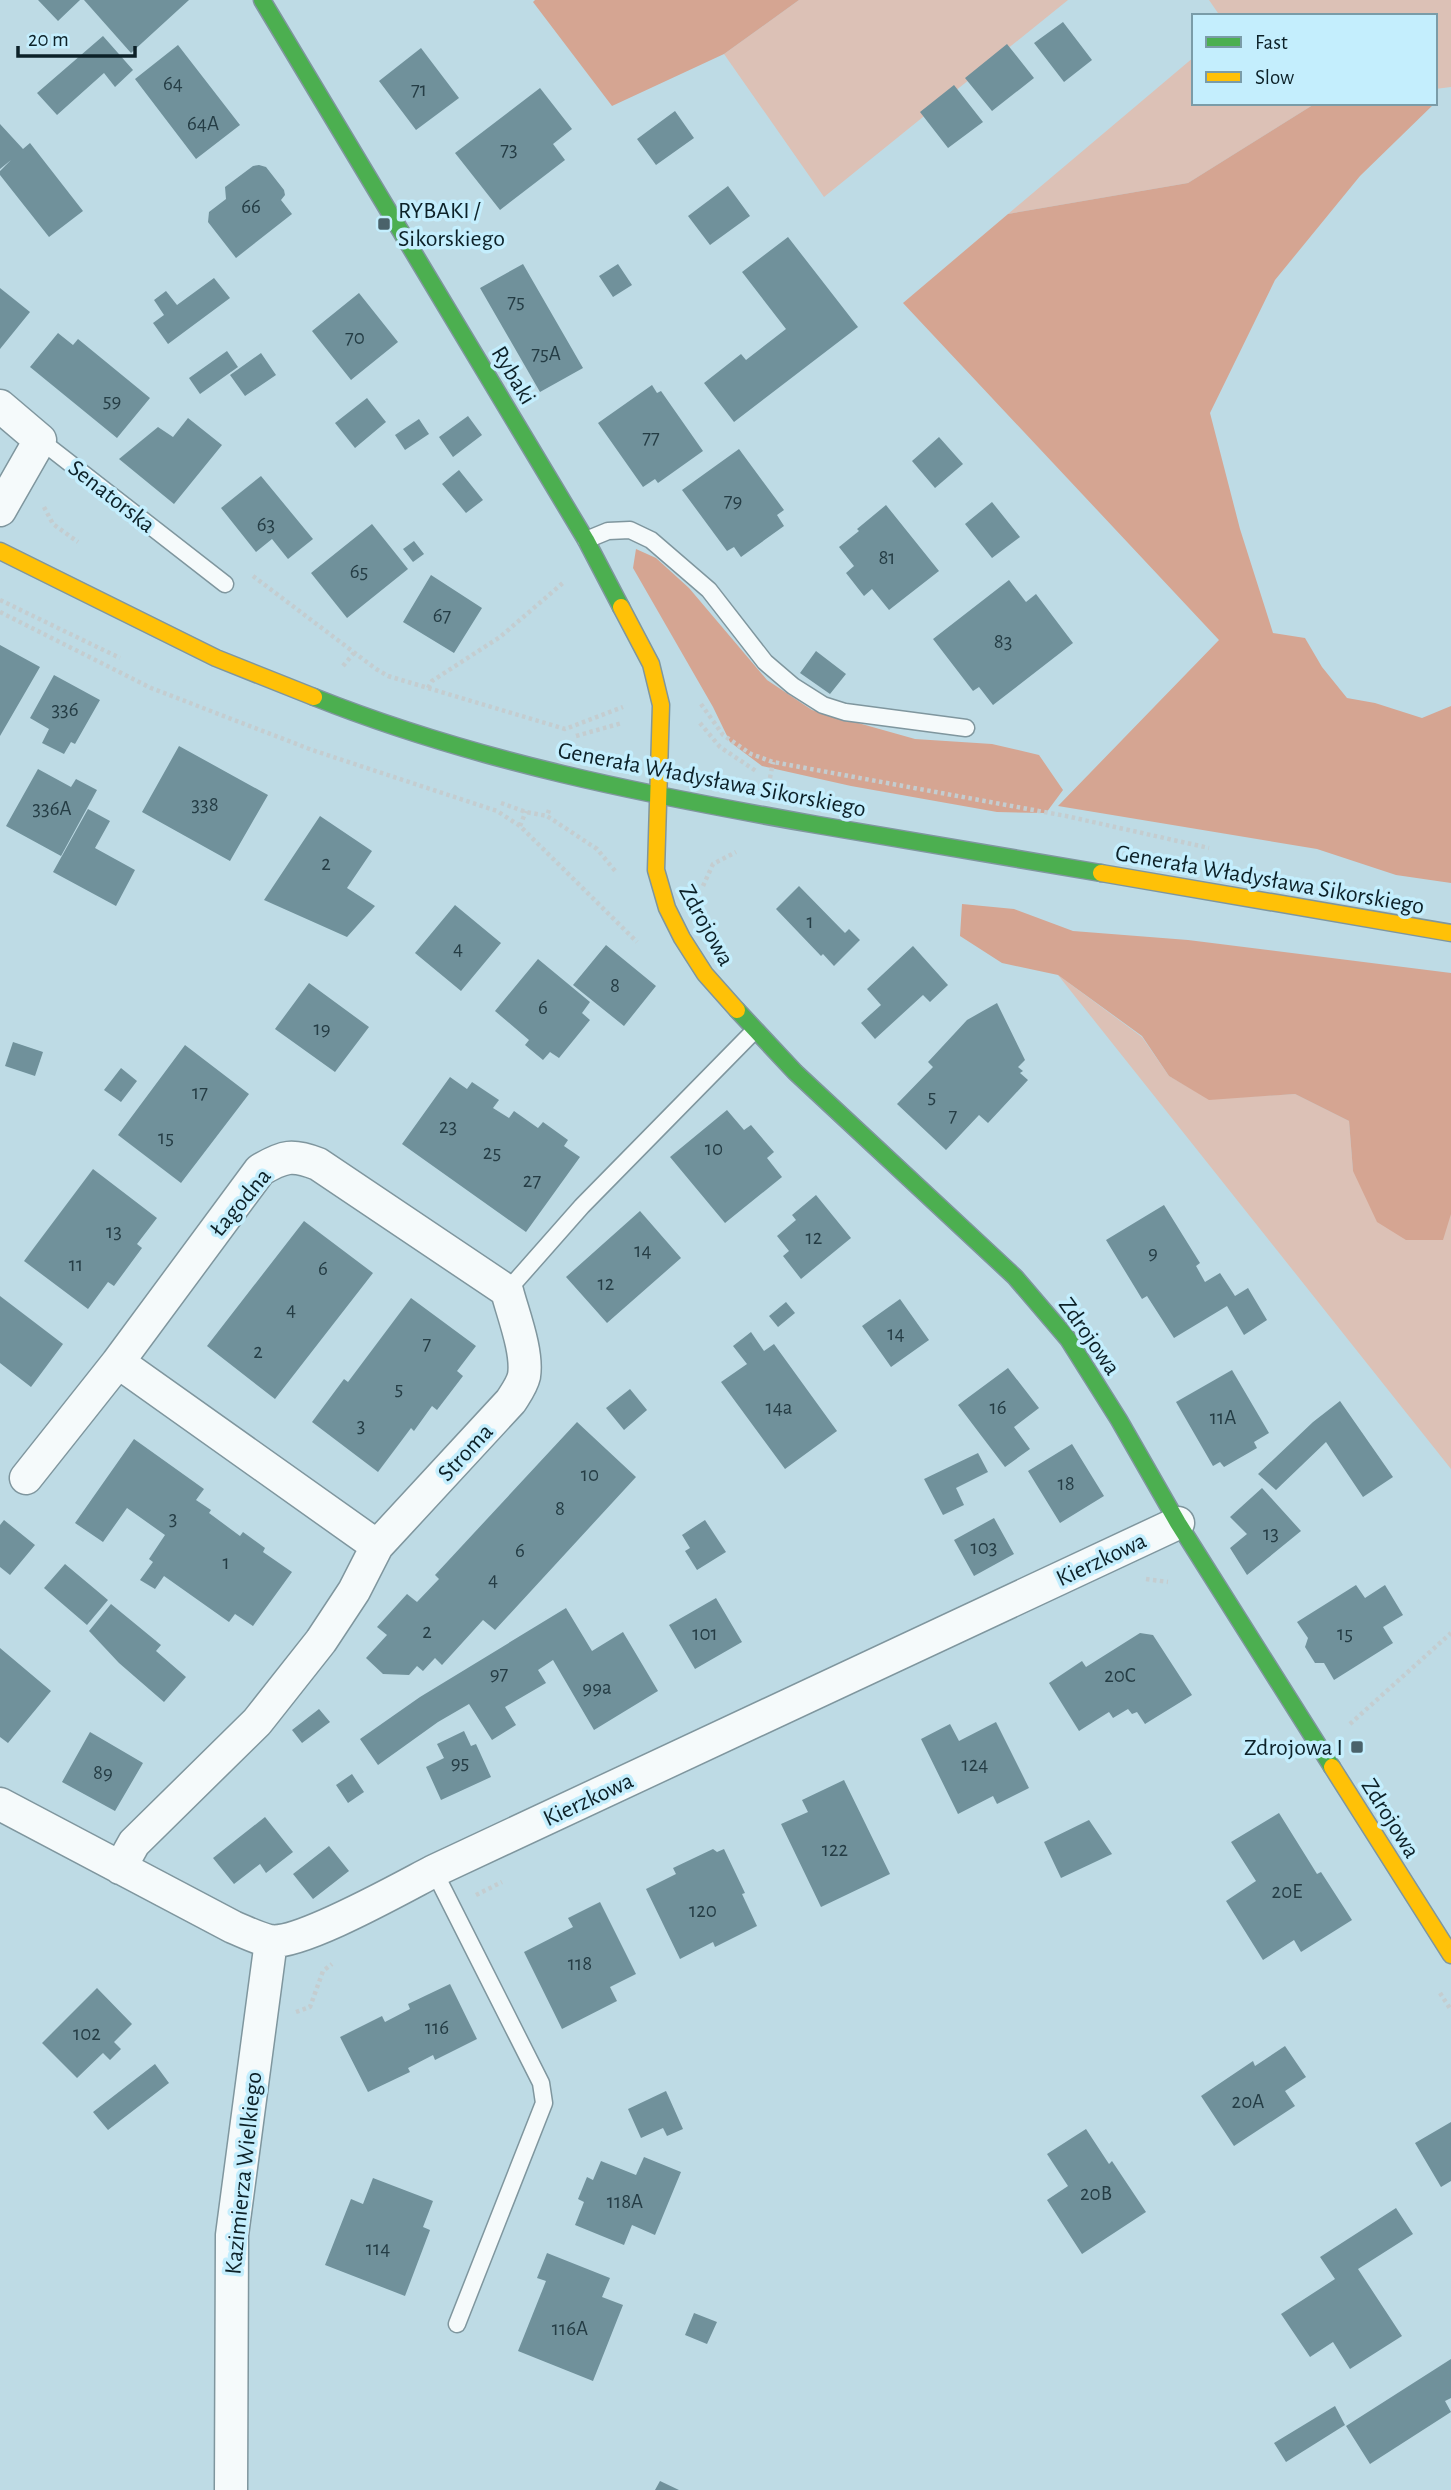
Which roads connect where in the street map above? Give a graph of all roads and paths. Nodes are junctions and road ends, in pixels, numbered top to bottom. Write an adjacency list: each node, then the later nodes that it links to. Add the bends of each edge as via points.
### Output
1 (262, 0): 5 (street, Rybaki)
2 (0, 406): 3 (street, Senatorska)
3 (40, 440): 4 (street); 9 (lane, Senatorska)
4 (0, 510)
5 (586, 540): 12 (street, Rybaki, via 651,664); 13 (lane, via 608,530 630,530 651,540 709,590 765,662 823,705)
6 (0, 551): 14 (street, Generała Władysława Sikorskiego, via 216,659 349,711 537,769)
7 (245, 570): 11 (path, via 376,669)
8 (574, 573): 11 (path, via 500,637)
9 (225, 584)
10 (0, 612): 17 (path, via 151,688 312,750 497,811 520,826)
11 (428, 688): 12 (path, via 565,729 630,705)
12 (661, 705): 14 (street, Rybaki); 15 (path, via 702,704 723,735 773,762 1066,816)
13 (967, 728)
14 (660, 796): 16 (street, Generała Władysława Sikorskiego); 18 (street, Zdrojowa, via 656,870 667,908 705,974)
15 (1215, 850)
16 (1451, 933)
17 (642, 947)
18 (755, 1030): 19 (lane, via 582,1206); 22 (street, Zdrojowa, via 1015,1277 1046,1312 1089,1371)
19 (507, 1291): 20 (street, Łagodna, via 318,1164 301,1157 281,1158 260,1170); 23 (street, Stroma, via 523,1356 519,1389)
20 (117, 1362): 21 (street, Łagodna); 23 (street)
21 (26, 1478)
22 (1178, 1523): 25 (street, Zdrojowa); 28 (street, Kierzkowa)
23 (377, 1546): 27 (street, Stroma, via 355,1591 290,1683 257,1722 134,1843)
24 (1451, 1633): 25 (path)
25 (1321, 1750): 30 (street, Zdrojowa)
26 (0, 1804): 27 (street)
27 (120, 1868): 29 (street, via 233,1927)
28 (434, 1871): 29 (street, Kierzkowa, via 315,1931); 31 (lane, via 541,2083 544,2103)
29 (271, 1941): 32 (street, Kazimierza Wielkiego, via 232,2235)
30 (1451, 1955)
31 (457, 2324)
32 (231, 2490)

